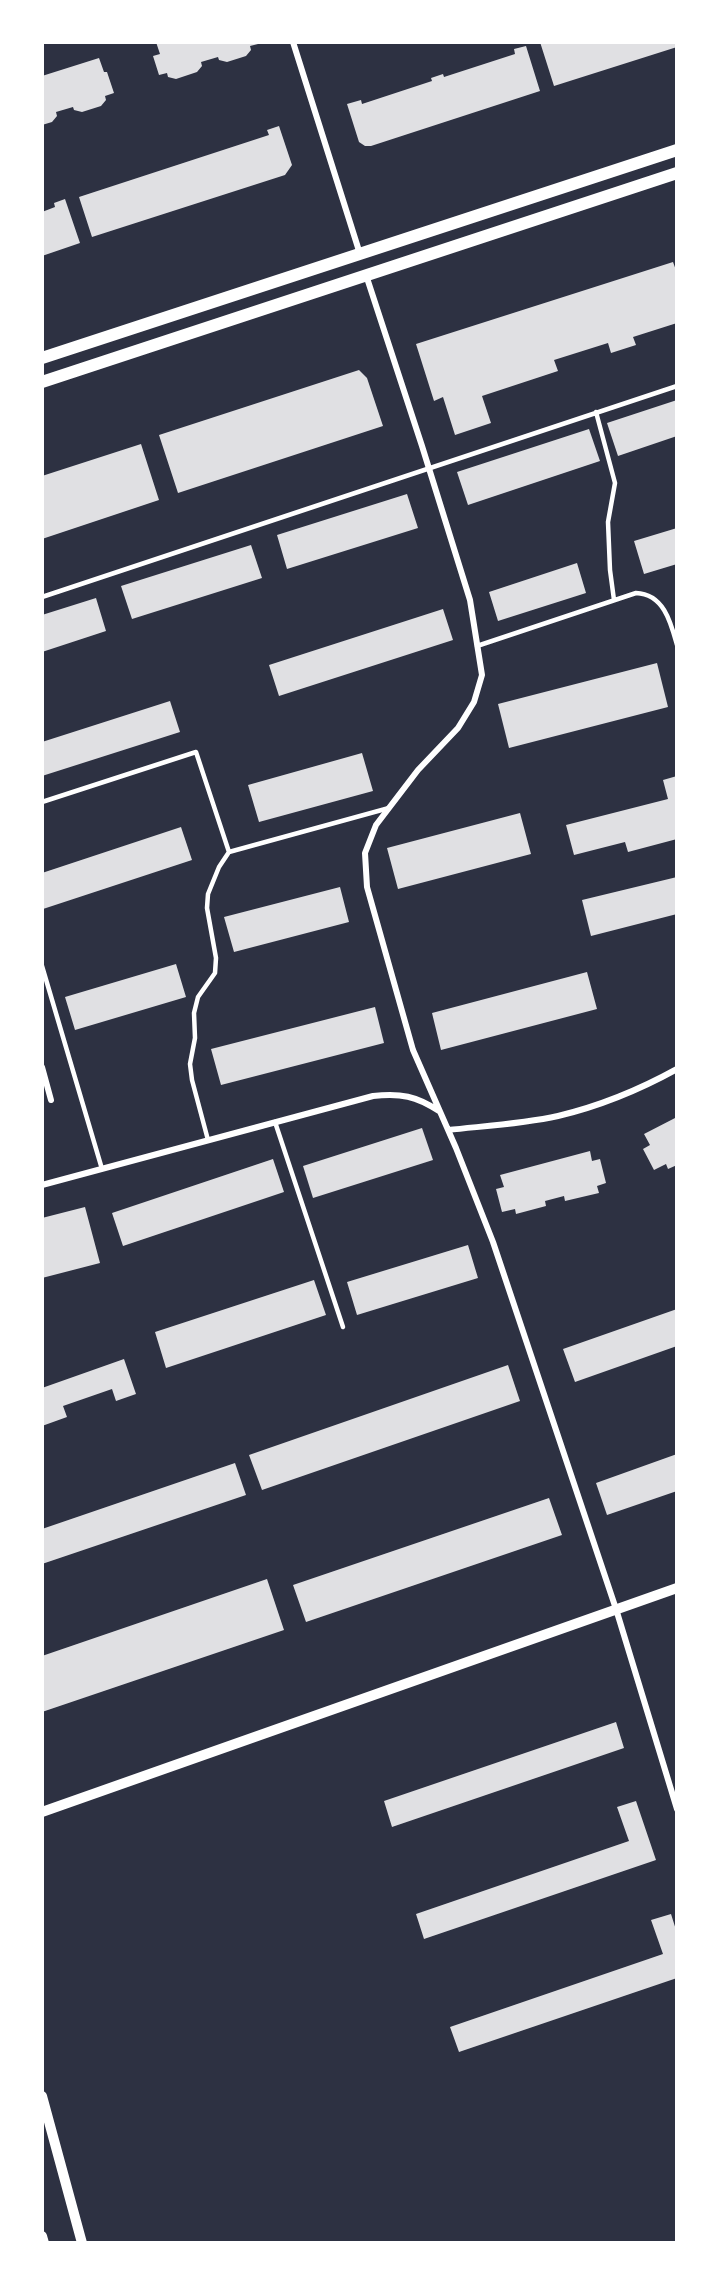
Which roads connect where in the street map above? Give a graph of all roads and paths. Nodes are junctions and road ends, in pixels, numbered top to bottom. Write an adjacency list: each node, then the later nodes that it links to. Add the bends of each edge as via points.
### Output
1 (293, 42): 4 (street)
2 (677, 150): 4 (main road)
3 (677, 173): 5 (main road)
4 (360, 254): 6 (main road)
5 (366, 275): 7 (main road); 10 (street)
6 (42, 358)
7 (42, 382)
8 (677, 386): 9 (lane)
9 (596, 412): 10 (lane); 12 (lane, via 615,483 608,522)
10 (429, 469): 11 (lane); 14 (street, via 470,600)
11 (42, 597)
12 (614, 600): 13 (lane, via 636,592 656,600 666,610); 14 (lane)
13 (677, 645)
14 (477, 646): 16 (street, via 482,675 474,702 458,728)
15 (42, 802): 17 (lane, via 196,752)
16 (389, 808): 17 (lane); 22 (street, via 375,825 365,853 367,887 413,1050)
17 (230, 852): 25 (lane, via 208,894 215,973 198,997 190,1064)
18 (42, 966): 26 (lane)
19 (42, 1067): 21 (street)
20 (677, 1069): 24 (street, via 603,1104 556,1116)
21 (51, 1100)
22 (440, 1111): 23 (street, via 420,1099 394,1094); 24 (street)
23 (275, 1122): 25 (street); 28 (lane)
24 (448, 1130): 30 (street, via 493,1242)
25 (208, 1140): 26 (street)
26 (102, 1169): 27 (street)
27 (42, 1185)
28 (343, 1327)
29 (677, 1588): 30 (street)
30 (616, 1609): 31 (street); 32 (street)
31 (677, 1809)
32 (42, 1812)
33 (42, 2096): 36 (street)
34 (42, 2236): 35 (street)
35 (44, 2243)
36 (82, 2243)

